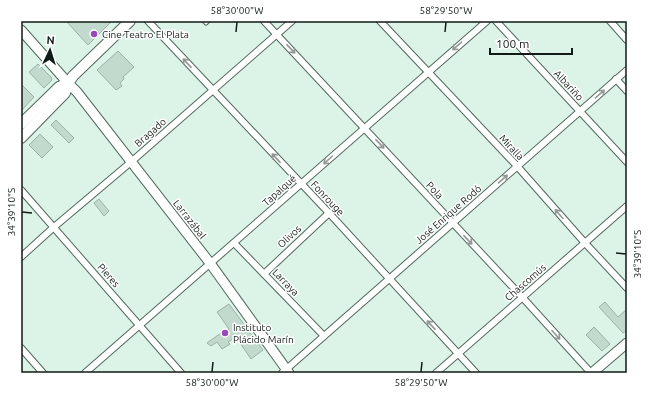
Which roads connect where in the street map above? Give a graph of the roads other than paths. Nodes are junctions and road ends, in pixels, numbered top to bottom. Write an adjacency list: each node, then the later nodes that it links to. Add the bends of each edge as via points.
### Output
1 (130, 21): 17 (main road)
2 (148, 21): 18 (street, Fonrouge, one-way to 2)
3 (204, 21): 4 (lane)
4 (208, 21)
5 (264, 21): 12 (street, Pola)
6 (292, 21): 12 (street, Bragado)
7 (380, 21): 15 (street, Miralla)
8 (487, 21): 15 (street, Tapalqué, one-way to 15)
9 (496, 21): 20 (street, Albariño)
10 (610, 21): 13 (street)
11 (21, 30): 17 (street, Larrazábal)
12 (277, 34): 18 (street, Bragado); 22 (street, Pola, one-way to 22)
13 (627, 40)
14 (627, 70): 16 (street, José Enrique Rodó)
15 (428, 72): 22 (street, Tapalqué); 26 (street, Miralla)
16 (616, 80): 19 (street); 20 (street, José Enrique Rodó, one-way to 16)
17 (68, 83): 21 (main road, via 59,87); 23 (main road, via 65,93); 24 (street, Larrazábal)
18 (213, 90): 24 (street, Bragado); 27 (street, Fonrouge, one-way to 18)
19 (627, 91)
20 (580, 111): 25 (street, Albariño); 26 (street, José Enrique Rodó)
21 (21, 124)
22 (364, 128): 27 (street, Tapalqué, one-way to 27); 31 (street, Pola, one-way to 31)
23 (21, 138)
24 (131, 162): 32 (street, Bragado); 36 (street, Larrazábal)
25 (627, 162)
26 (517, 166): 31 (street, José Enrique Rodó, one-way to 26); 34 (street, Miralla, one-way to 26)
27 (301, 184): 30 (street, Fonrouge); 33 (street, Tapalqué)
28 (21, 190): 32 (street, Pieres)
29 (627, 206): 34 (street, Chascomús)
30 (329, 213): 37 (street, Olivos); 38 (street, Fonrouge)
31 (453, 223): 38 (street, José Enrique Rodó); 40 (street, Pola, one-way to 40)
32 (54, 227): 35 (street, Bragado); 41 (street, Pieres)
33 (234, 243): 36 (street, Tapalqué); 37 (street, Larraya)
34 (585, 243): 39 (street, Miralla); 40 (street, Chascomús)
35 (21, 257)
36 (210, 263): 41 (street, Tapalqué); 46 (street, Larrazábal)
37 (264, 274): 42 (street, Larraya)
38 (389, 279): 42 (street, José Enrique Rodó); 45 (street, Fonrouge, one-way to 38)
39 (627, 288)
40 (522, 298): 45 (street, Chascomús); 52 (street, Pola, one-way to 52)
41 (139, 325): 48 (street, Tapalqué); 49 (street, Pieres)
42 (324, 336): 46 (street, José Enrique Rodó)
43 (627, 343): 52 (street)
44 (21, 348): 47 (street)
45 (458, 353): 50 (street, Chascomús); 51 (street, Fonrouge)
46 (286, 372)
47 (43, 373)
48 (85, 373)
49 (181, 373)
50 (436, 373)
51 (476, 373)
52 (592, 373)

